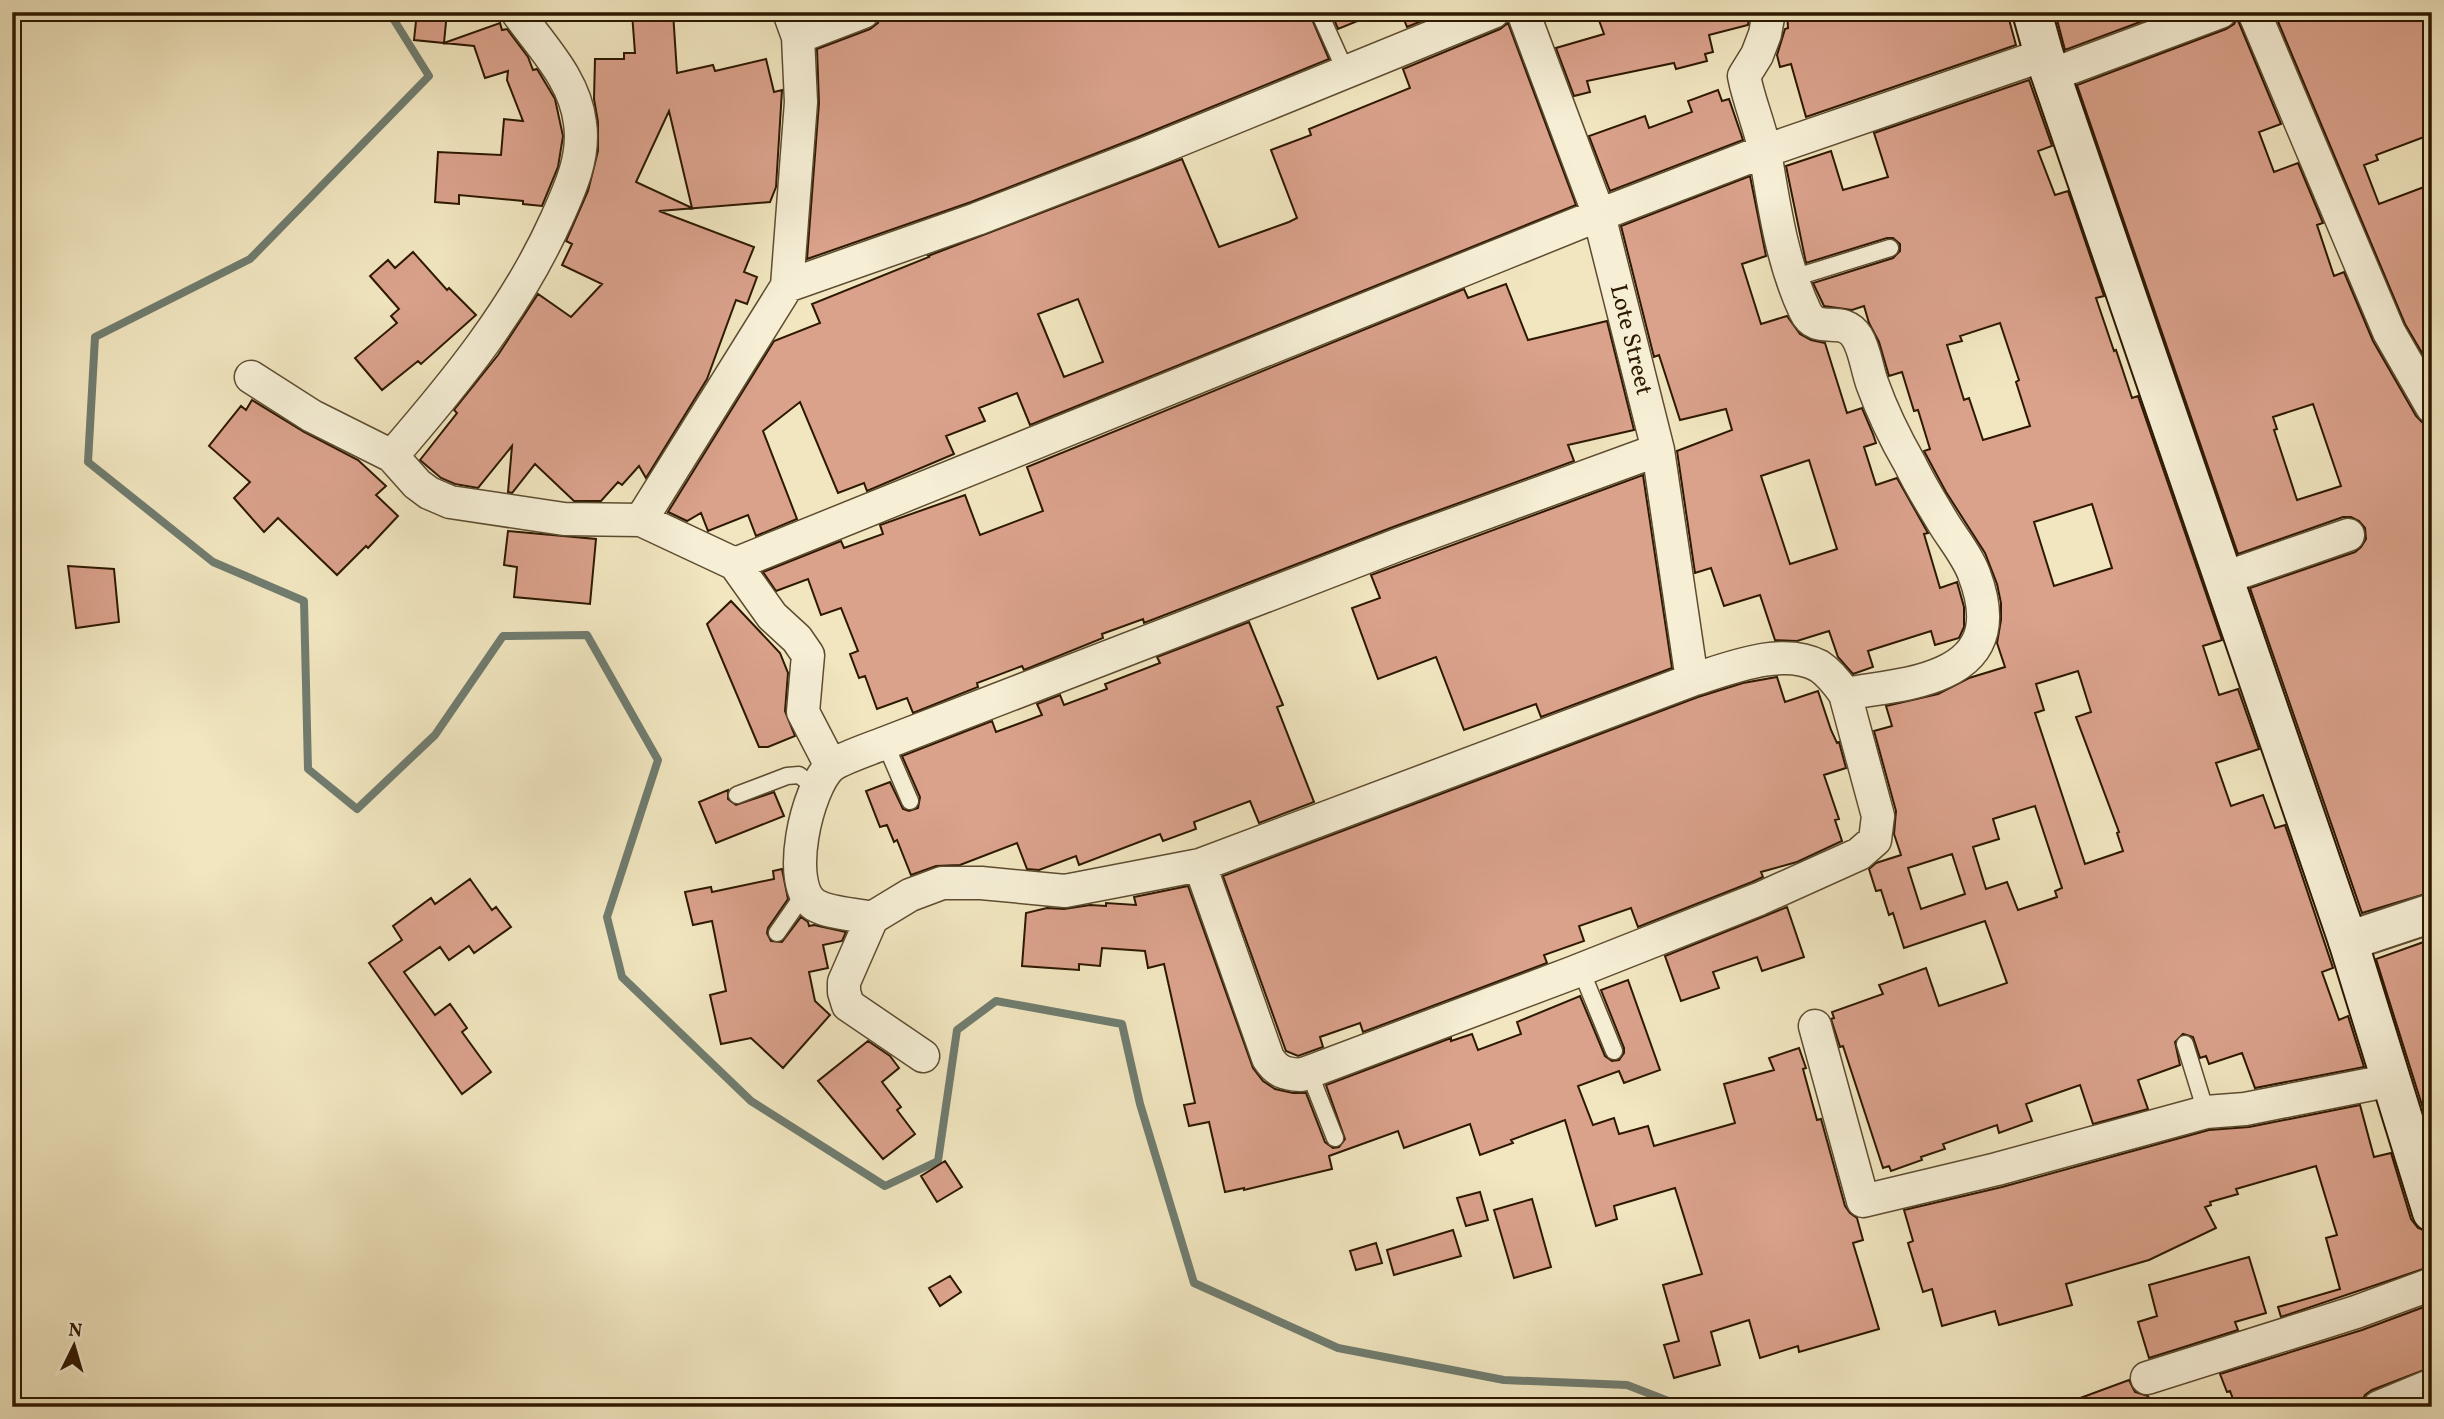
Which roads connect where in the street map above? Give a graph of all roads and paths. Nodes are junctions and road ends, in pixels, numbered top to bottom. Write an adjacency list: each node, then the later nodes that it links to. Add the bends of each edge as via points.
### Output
1 (517, 12): 21 (street, via 554,61 573,100 581,132 576,169 545,244 508,310)
2 (863, 12): 10 (street)
3 (1319, 12): 12 (lane)
4 (1493, 12): 12 (street)
5 (1523, 12): 14 (street, Lote Street)
6 (1769, 12): 13 (street, via 1757,55 1744,76)
7 (2032, 12): 11 (main road)
8 (2220, 12): 11 (street)
9 (2254, 12): 19 (street, via 2389,332)
10 (793, 25): 17 (street, via 802,102)
11 (2048, 65): 13 (street); 25 (main road)
12 (1346, 72): 17 (street, via 977,219)
13 (1765, 151): 14 (street); 16 (street)
14 (1599, 215): 20 (street, Lote Street); 24 (street)
15 (1890, 248): 16 (lane)
16 (1793, 278): 27 (street, via 1812,321 1848,326 1858,338 1887,422 1974,572 1983,615 1980,640 1967,657 1944,672)
17 (787, 286): 22 (street)
18 (251, 377): 21 (street, via 312,416)
19 (2432, 407)
20 (1658, 450): 26 (street, Lote Street); 28 (street, via 1400,544)
21 (392, 456): 22 (street, via 416,484 450,502 564,519)
22 (641, 520): 24 (street)
23 (2348, 536): 25 (street)
24 (735, 565): 29 (street, via 808,655 803,712)
25 (2224, 578): 37 (main road)
26 (1692, 680): 27 (street, via 1761,659 1792,659 1818,666); 32 (street)
27 (1845, 694): 38 (street, via 1878,816 1875,840 1869,848 1759,899)
28 (885, 743): 29 (street); 31 (lane)
29 (824, 777): 30 (lane, via 787,776); 33 (street, via 806,810 800,859)
30 (737, 795)
31 (910, 801)
32 (1200, 865): 35 (street, via 1065,891 942,883 910,895); 43 (street, via 1268,1058 1285,1074)
33 (804, 894): 35 (street, via 828,910); 36 (lane)
34 (2432, 913): 37 (main road)
35 (873, 918): 42 (street, via 844,982 848,1005)
36 (777, 933)
37 (2348, 941): 44 (main road)
38 (1581, 970): 41 (lane); 43 (street)
39 (1815, 1026): 45 (street, via 1863,1201)
40 (2185, 1044): 45 (lane)
41 (1614, 1051)
42 (923, 1056)
43 (1309, 1072): 46 (lane)
44 (2392, 1080): 45 (street, via 2245,1109); 47 (main road)
45 (2206, 1112)
46 (1335, 1138)
47 (2432, 1212)
48 (2432, 1284): 49 (street)
49 (2147, 1378)
50 (2432, 1385): 51 (street)
51 (2379, 1407)

